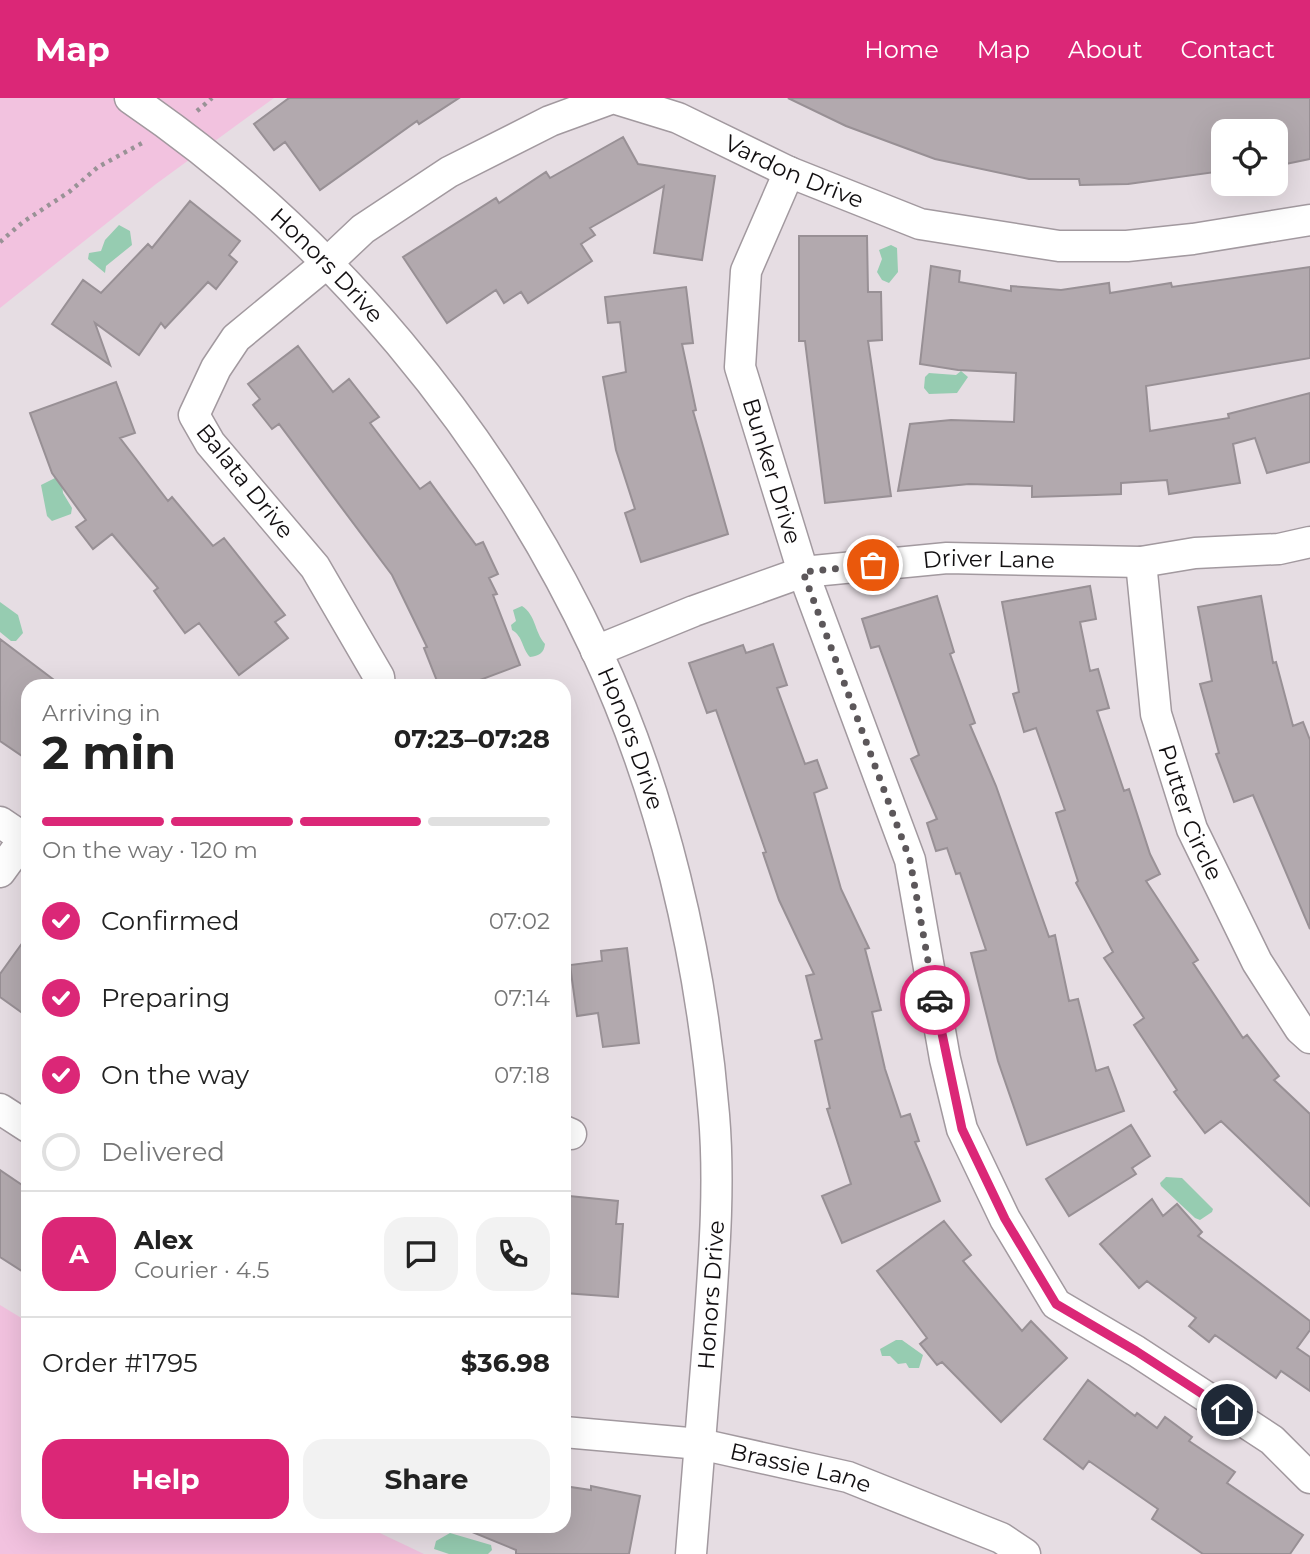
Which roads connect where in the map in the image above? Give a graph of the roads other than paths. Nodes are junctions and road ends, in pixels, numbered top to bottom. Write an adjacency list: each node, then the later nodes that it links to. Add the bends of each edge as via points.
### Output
1 (130, 98): 4 (street, Honors Drive, via 171,126 291,226)
2 (789, 172): 3 (street, Vardon Drive, via 920,225 1059,246 1127,246); 4 (street, Vardon Drive, via 678,118 613,98 550,121 449,172 363,229); 7 (street, Bunker Drive, via 746,271 740,367)
3 (1310, 220)
4 (327, 263): 8 (street, Honors Drive, via 431,383 496,474); 9 (street, Balata Drive, via 236,338 194,415 210,443 315,567)
5 (1310, 542): 6 (street, Driver Lane)
6 (1141, 562): 7 (street, Driver Lane, via 947,558); 14 (street, Putter Circle, via 1156,714 1192,829 1256,962)
7 (803, 572): 8 (street, Driver Lane); 19 (street, Bunker Drive, via 910,860 962,1129 1005,1219 1056,1304 1272,1440)
8 (596, 651): 18 (street, Honors Drive, via 650,789 693,952 714,1115 717,1224)
9 (379, 679)
10 (0, 822): 11 (street)
11 (21, 837)
12 (21, 846): 13 (street)
13 (0, 872)
14 (1310, 1038)
15 (0, 1109): 16 (street)
16 (21, 1122)
17 (571, 1433): 18 (street, Brassie Lane)
18 (700, 1444): 20 (street, Honors Drive); 21 (street, Brassie Lane, via 848,1477 1001,1538)
19 (1310, 1478)
20 (691, 1554)
21 (1025, 1554)

